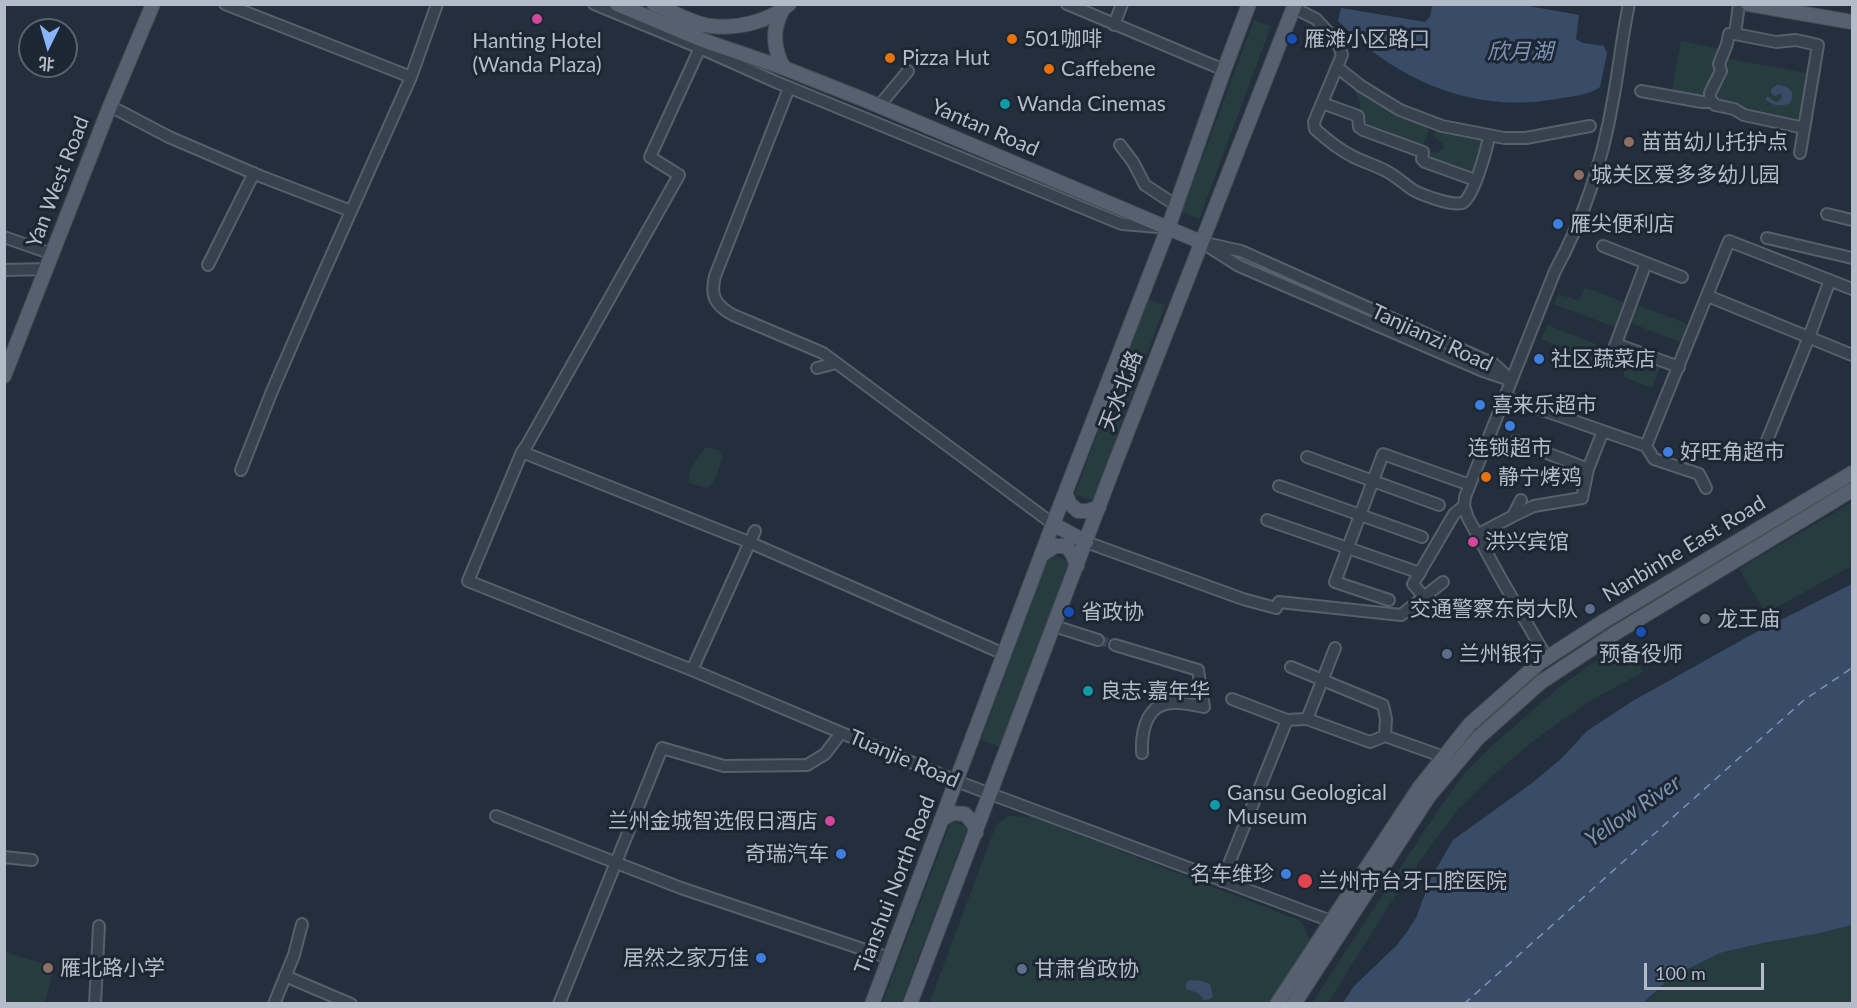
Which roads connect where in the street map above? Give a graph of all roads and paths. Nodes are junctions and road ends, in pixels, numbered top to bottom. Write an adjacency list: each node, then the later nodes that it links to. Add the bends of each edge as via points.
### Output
1 (153, 4): 28 (main road, Yan West Road)
2 (225, 4): 23 (street)
3 (438, 4): 23 (street)
4 (594, 4): 18 (street)
5 (617, 4): 18 (main road, Yantan Road)
6 (1067, 4): 16 (street)
7 (1122, 4): 16 (street)
8 (1249, 4): 21 (main road, 天水北路)
9 (1629, 4): 64 (street, via 1613,102 1594,180)
10 (1739, 4): 17 (street)
11 (1748, 4): 15 (main road)
12 (658, 5): 14 (main road, via 711,26 752,24)
13 (1295, 6): 19 (street, via 1316,19 1338,43 1341,55); 44 (main road, 天水北路)
14 (786, 8): 20 (main road, via 776,24 775,39)
15 (1852, 22)
16 (1113, 25): 21 (street)
17 (1735, 34): 26 (street, via 1729,34 1722,54 1721,71 1710,93); 31 (street, via 1818,45)
18 (703, 45): 20 (main road, Yantan Road); 24 (street); 70 (street, via 650,157 679,175)
19 (1337, 67): 27 (street); 32 (street, via 1401,111 1442,126)
20 (784, 68): 29 (main road, Yantan Road)
21 (1224, 70): 37 (main road, 天水北路)
22 (908, 71): 29 (street)
23 (411, 77): 38 (street)
24 (789, 88): 41 (street, via 1122,224); 60 (street, via 715,276 713,296 723,309 823,353)
25 (1641, 91): 26 (street)
26 (1713, 102): 31 (street, via 1744,115)
27 (1322, 103): 36 (street, via 1358,116 1363,130 1423,152 1425,162); 36 (street, via 1315,129 1353,157 1386,170 1415,191 1461,204 1467,200)
28 (110, 106): 35 (street, via 169,137); 46 (main road, Yan West Road)
29 (879, 106): 41 (main road, Yantan Road)
30 (1590, 126): 32 (street, via 1526,138)
31 (1804, 128): 34 (street)
32 (1489, 136): 36 (street)
33 (1120, 145): 37 (street, via 1145,185)
34 (1800, 153)
35 (254, 173): 38 (street); 49 (street)
36 (1475, 180)
37 (1177, 206): 41 (main road, 天水北路)
38 (351, 211): 73 (street)
39 (1827, 214): 40 (street)
40 (1852, 220)
41 (1168, 228): 44 (main road, Yantan Road); 80 (main road, 天水北路)
42 (4, 237): 46 (street)
43 (1767, 238): 47 (street)
44 (1201, 242): 64 (street, Tanjianzi Road, via 1239,266); 84 (main road, 天水北路)
45 (1603, 246): 48 (street)
46 (52, 254): 50 (main road, Yan West Road)
47 (1852, 258)
48 (1646, 263): 52 (street); 57 (street)
49 (208, 265)
50 (47, 269): 51 (street); 61 (main road, Yan West Road)
51 (4, 270)
52 (1682, 277)
53 (1830, 280): 54 (street); 55 (street, via 1730,241); 56 (street)
54 (1852, 289)
55 (1708, 296): 56 (street); 62 (street)
56 (1809, 337): 58 (street); 69 (street)
57 (1616, 344): 59 (street); 62 (street)
58 (1852, 355)
59 (1609, 362)
60 (836, 363): 63 (street); 88 (street)
61 (6, 366)
62 (1679, 367): 68 (street)
63 (818, 368)
64 (1511, 380): 65 (street)
65 (1505, 397): 66 (street); 76 (street)
66 (1603, 431): 68 (street); 72 (street)
67 (1516, 441): 72 (street)
68 (1646, 446): 78 (street, via 1654,459 1699,474)
69 (1764, 448)
70 (522, 452): 93 (street); 108 (street, Tuanjie Road, via 468,581)
71 (1307, 457): 75 (street)
72 (1588, 469): 86 (street, via 1582,498 1534,506)
73 (241, 470)
74 (1852, 473): 106 (main road, Nanbinhe East Road)
75 (1373, 481): 76 (street, via 1383,454); 82 (street); 85 (street)
76 (1470, 485): 83 (street)
77 (1279, 486): 85 (street)
78 (1706, 488)
79 (1852, 490): 127 (main road, Nanbinhe East Road, via 1541,682 1478,738 1429,796)
80 (1065, 493): 84 (main road, via 1078,511); 88 (main road, 天水北路)
81 (1521, 500): 86 (street)
82 (1439, 505)
83 (1464, 506): 90 (street); 97 (street, via 1454,514)
84 (1099, 507): 92 (main road, 天水北路)
85 (1360, 515): 91 (street); 94 (street)
86 (1513, 516): 90 (street)
87 (1267, 520): 94 (street)
88 (1053, 524): 92 (main road); 95 (main road, 天水北路)
89 (755, 531): 93 (street)
90 (1477, 535): 106 (street)
91 (1422, 537)
92 (1086, 542): 96 (main road, 天水北路); 99 (street, via 1276,608 1279,602 1401,615)
93 (751, 543): 105 (street); 108 (street)
94 (1348, 548): 97 (street); 100 (street, via 1335,582)
95 (1041, 555): 96 (main road, via 1055,546 1066,546); 105 (main road, 天水北路)
96 (1077, 566): 101 (main road, 天水北路)
97 (1420, 573): 99 (street, via 1413,584)
98 (1443, 582): 99 (street)
99 (1424, 597)
100 (1389, 600)
101 (1054, 626): 102 (street); 118 (main road, 天水北路)
102 (1098, 640)
103 (1115, 645): 115 (street, via 1198,670 1204,707 1174,702 1161,705 1148,715)
104 (1335, 648): 109 (street)
105 (1004, 654): 117 (main road, 天水北路)
106 (1547, 658): 116 (main road, Nanbinhe East Road, via 1470,724)
107 (1291, 667): 109 (street)
108 (693, 670): 113 (street, Tuanjie Road)
109 (1323, 680): 111 (street); 114 (street, via 1383,705)
110 (1232, 699): 112 (street)
111 (1307, 719): 112 (street); 114 (street, via 1370,742)
112 (1287, 720): 125 (street)
113 (841, 733): 117 (street, Tuanjie Road); 124 (street, via 825,754 807,765 724,766 662,748)
114 (1385, 736): 116 (street)
115 (1142, 753)
116 (1444, 757): 127 (main road, Nanbinhe East Road, via 1419,788)
117 (956, 781): 118 (street, Tuanjie Road); 120 (main road, Tianshui North Road)
118 (990, 794): 121 (main road); 125 (street, Tuanjie Road)
119 (496, 816): 124 (street)
120 (941, 820): 121 (main road, via 952,813 965,814); 129 (main road, Tianshui North Road)
121 (976, 833): 136 (main road)
122 (4, 857): 123 (street)
123 (32, 860)
124 (616, 864): 129 (street); 134 (street)
125 (1222, 881): 127 (street, Tuanjie Road)
126 (302, 924): 130 (street)
127 (1337, 924): 137 (main road, Nanbinhe East Road); 138 (main road, Nanbinhe East Road)
128 (99, 926): 131 (street)
129 (889, 958): 135 (main road, Tianshui North Road)
130 (285, 976): 132 (street); 133 (street)
131 (95, 1004)
132 (274, 1004)
133 (351, 1004)
134 (559, 1004)
135 (872, 1004)
136 (910, 1004)
137 (1277, 1004)
138 (1294, 1004)

